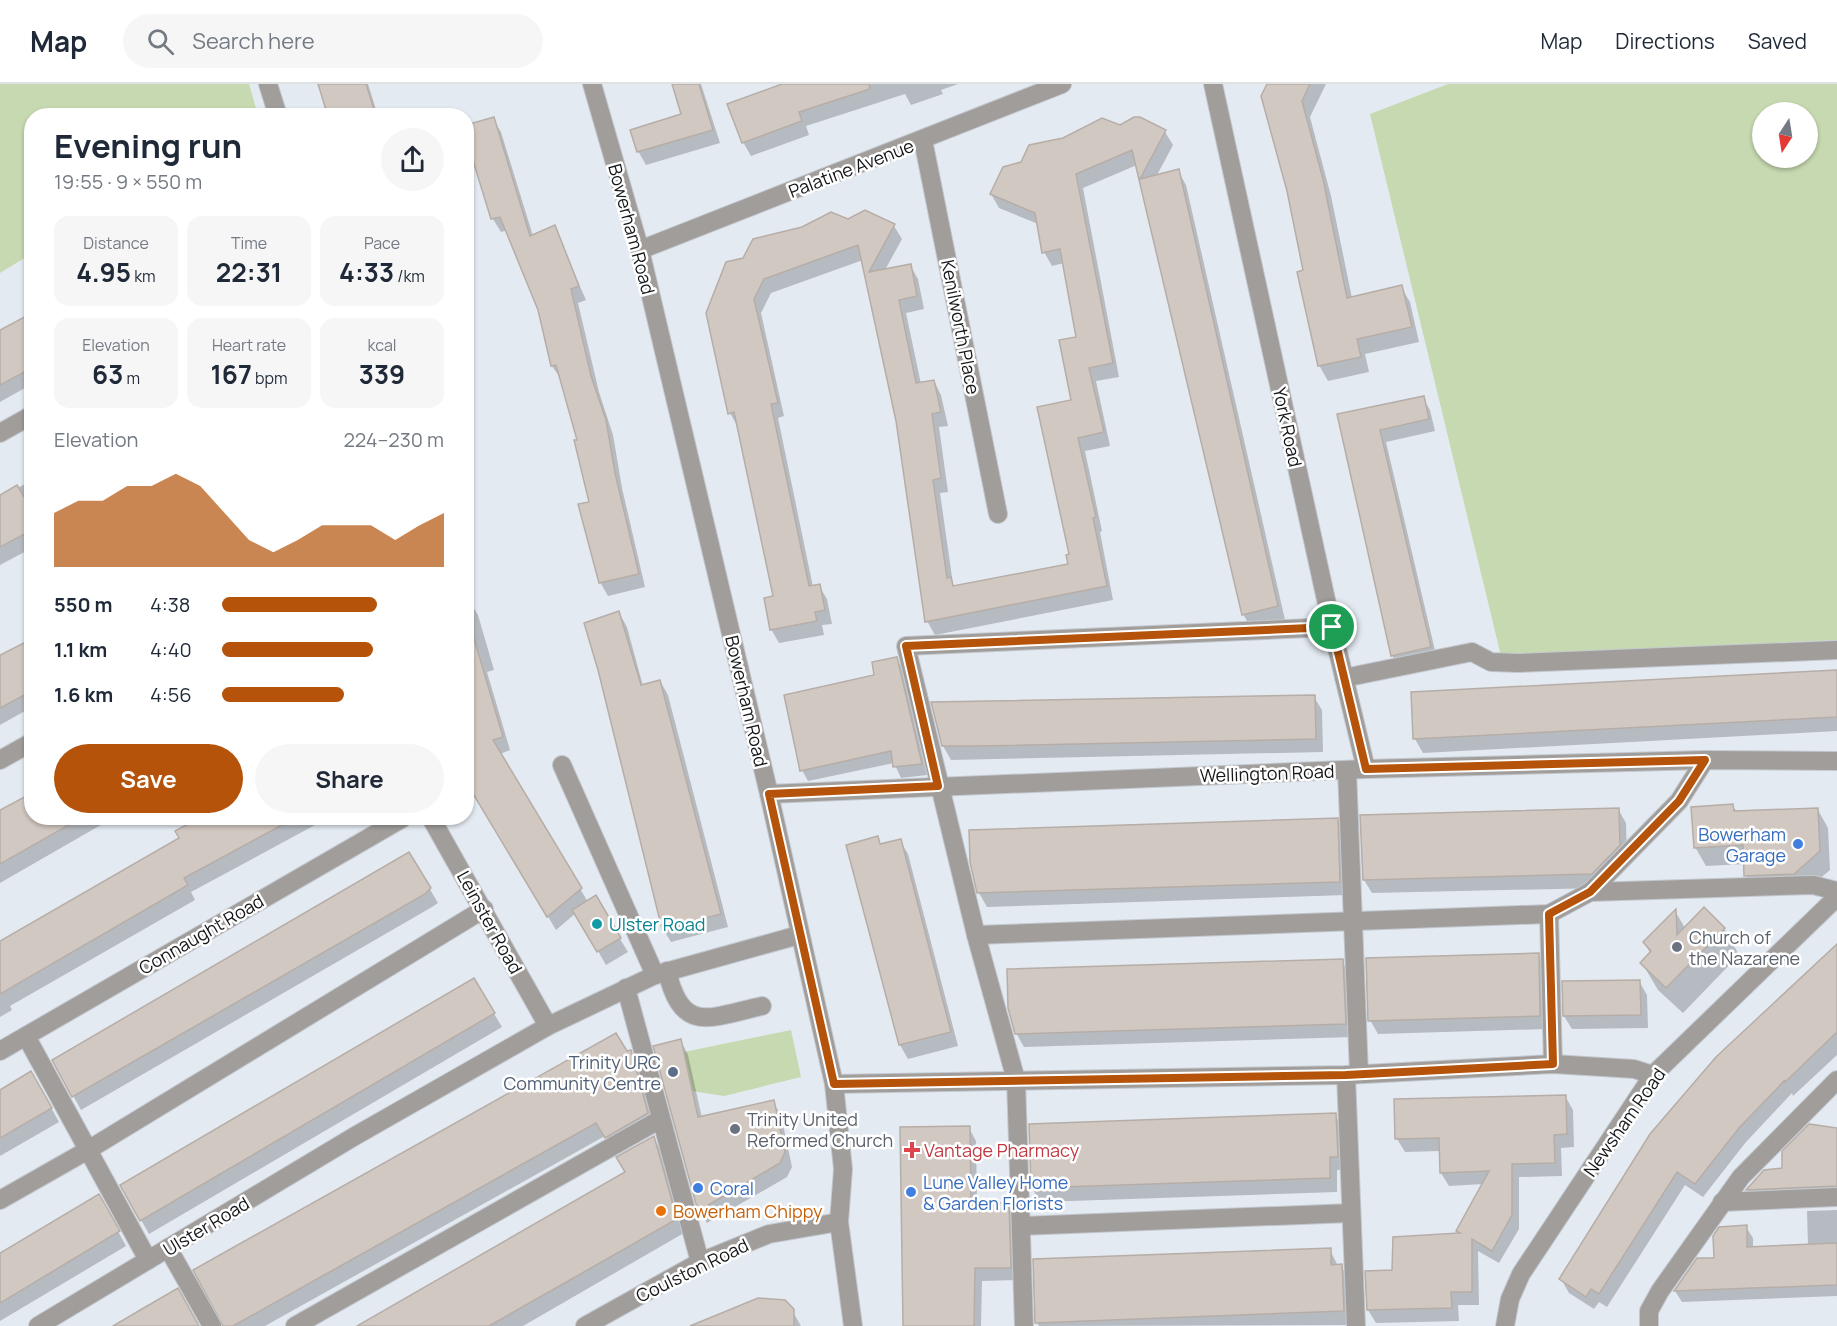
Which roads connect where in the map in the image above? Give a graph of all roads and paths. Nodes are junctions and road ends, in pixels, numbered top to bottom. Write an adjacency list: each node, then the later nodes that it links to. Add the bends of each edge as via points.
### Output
1 (268, 84): 5 (street)
2 (592, 84): 7 (street, Bowerham Road)
3 (1062, 84): 6 (street, Palatine Avenue)
4 (1213, 84): 11 (street, York Road)
5 (276, 108)
6 (923, 140): 7 (street, Palatine Avenue); 10 (street, Kenilworth Place)
7 (640, 250): 22 (street, Bowerham Road)
8 (24, 420): 9 (street)
9 (0, 433)
10 (998, 514)
11 (1332, 627): 13 (street, York Road); 21 (street, via 906,646)
12 (1837, 650): 13 (street, via 1518,663 1491,662 1472,652)
13 (1344, 678): 19 (street, York Road)
14 (24, 746): 15 (street)
15 (0, 760)
16 (1705, 760): 17 (street, Wellington Road); 19 (street, Wellington Road); 26 (street, via 1679,801)
17 (1837, 761)
18 (562, 765): 33 (street)
19 (1366, 769): 20 (street, Wellington Road)
20 (1347, 770): 21 (street, Wellington Road); 30 (street)
21 (938, 786): 22 (street, Wellington Road); 31 (street)
22 (769, 794): 32 (street, Bowerham Road)
23 (391, 825): 37 (street, Connaught Road)
24 (435, 825): 28 (street, Leinster Road)
25 (1837, 891): 26 (street, via 1813,885)
26 (1590, 892): 29 (street)
27 (1837, 897): 41 (street, Newsham Road)
28 (484, 909): 36 (street, Leinster Road); 46 (street)
29 (1549, 914): 30 (street); 39 (street)
30 (1353, 919): 31 (street); 40 (street)
31 (976, 934): 42 (street)
32 (799, 935): 33 (street, Ulster Road); 44 (street, Bowerham Road)
33 (661, 973): 34 (street, Ulster Road); 35 (street, via 673,997 687,1012 702,1019)
34 (626, 987): 36 (street, Ulster Road); 45 (street)
35 (762, 1006)
36 (548, 1026): 53 (street, Ulster Road)
37 (26, 1036): 38 (street, Connaught Road); 46 (street)
38 (0, 1051)
39 (1553, 1064): 40 (street); 41 (street, via 1634,1069)
40 (1352, 1074): 42 (street); 50 (street)
41 (1653, 1075): 64 (street, Newsham Road, via 1521,1274 1510,1299)
42 (1016, 1080): 44 (street); 52 (street)
43 (1837, 1080): 49 (street, via 1741,1177)
44 (834, 1084): 51 (street, Bowerham Road, via 843,1169)
45 (659, 1120): 55 (street); 59 (street)
46 (88, 1150): 48 (street); 54 (street)
47 (1837, 1197): 49 (street)
48 (0, 1200)
49 (1722, 1202): 65 (street, via 1660,1291 1649,1311)
50 (1351, 1213): 52 (street); 63 (street)
51 (839, 1222): 55 (street, Coulston Road, via 769,1234); 61 (street, Bowerham Road)
52 (1021, 1226): 62 (street)
53 (168, 1248): 54 (street, Ulster Road); 58 (street)
54 (148, 1260): 57 (street, Ulster Road)
55 (699, 1262): 56 (street, Coulston Road)
56 (609, 1320): 60 (street, Coulston Road)
57 (38, 1326)
58 (212, 1326)
59 (295, 1326)
60 (585, 1326)
61 (853, 1326)
62 (1024, 1326)
63 (1356, 1326)
64 (1506, 1326)
65 (1649, 1326)

